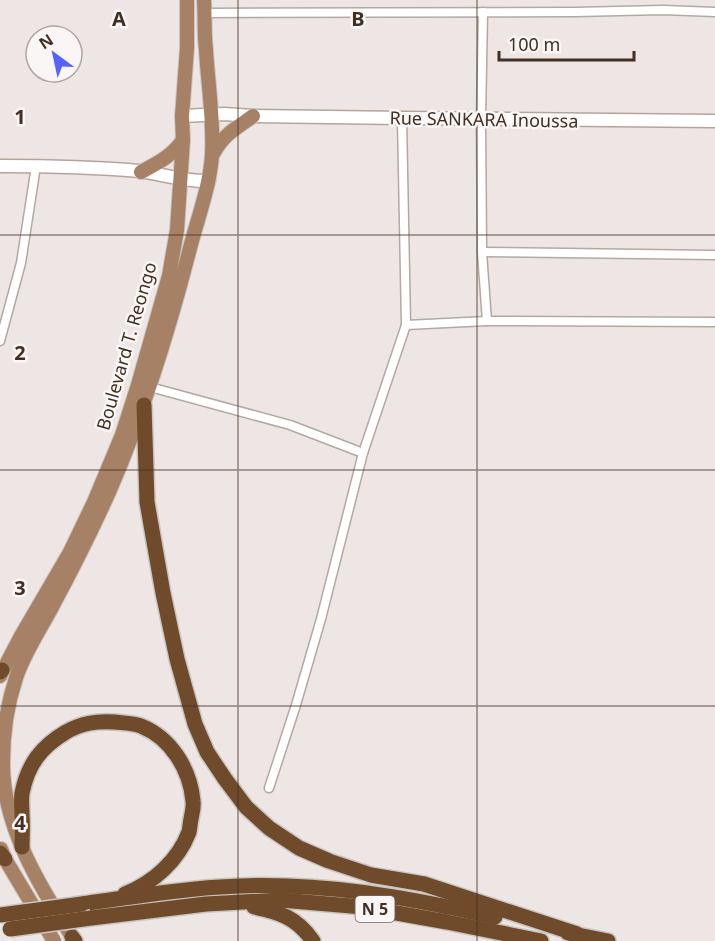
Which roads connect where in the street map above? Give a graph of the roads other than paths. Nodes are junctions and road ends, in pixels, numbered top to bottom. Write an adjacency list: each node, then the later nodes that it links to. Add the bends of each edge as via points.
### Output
1 (187, 0): 6 (main road, Boulevard T. Reongo)
2 (204, 6): 3 (street); 5 (main road, Boulevard T. Reongo)
3 (483, 12): 4 (street); 9 (street)
4 (715, 12)
5 (213, 114): 6 (street, Rue SANKARA Inoussa); 7 (street, Rue SANKARA Inoussa); 12 (main road, Boulevard T. Reongo)
6 (182, 116): 11 (main road, Boulevard T. Reongo)
7 (253, 116): 8 (street, Rue SANKARA Inoussa); 12 (main road, via 230,131)
8 (402, 118): 9 (street, Rue SANKARA Inoussa); 22 (street)
9 (481, 119): 10 (street, Rue SANKARA Inoussa); 18 (street)
10 (715, 121)
11 (183, 140): 15 (main road, via 166,158); 16 (main road, Boulevard T. Reongo)
12 (212, 156): 17 (main road, Boulevard T. Reongo)
13 (0, 166): 14 (street)
14 (36, 166): 15 (street); 23 (street, via 21,262)
15 (141, 172): 16 (street)
16 (180, 178): 17 (street); 27 (main road, Boulevard T. Reongo, via 170,276 122,435 70,552)
17 (208, 181): 24 (main road, Boulevard T. Reongo)
18 (482, 252): 19 (street); 20 (street)
19 (715, 255)
20 (487, 321): 21 (street); 22 (street)
21 (715, 322)
22 (406, 325): 26 (street)
23 (0, 341)
24 (150, 387): 25 (main road, Boulevard T. Reongo); 26 (street, via 290,425)
25 (144, 405): 29 (main road, Boulevard T. Reongo, via 110,490 23,661 10,699 4,740 5,793); 35 (highway, via 147,502 177,660 207,752 246,807 298,848 329,861 424,884)
26 (363, 453): 28 (street, via 318,630)
27 (1, 673)
28 (268, 788)
29 (22, 847): 31 (highway, via 22,795 26,778 33,761 52,741 75,727 99,721 121,722 153,732 175,752 188,777 194,802 189,831 175,858 156,877); 36 (main road, Boulevard T. Reongo)
30 (2, 853): 37 (main road)
31 (114, 899): 33 (highway, N 5, bridge); 35 (highway, N 5, via 192,889 287,885 404,898)
32 (206, 904): 34 (highway, N 5, bridge); 38 (highway, via 270,910 291,918); 39 (highway, N 5, via 281,900 363,907)
33 (0, 915)
34 (5, 930)
35 (577, 934): 40 (highway, N 5)
36 (74, 939)
37 (54, 941)
38 (313, 941)
39 (541, 941)
40 (608, 941)

